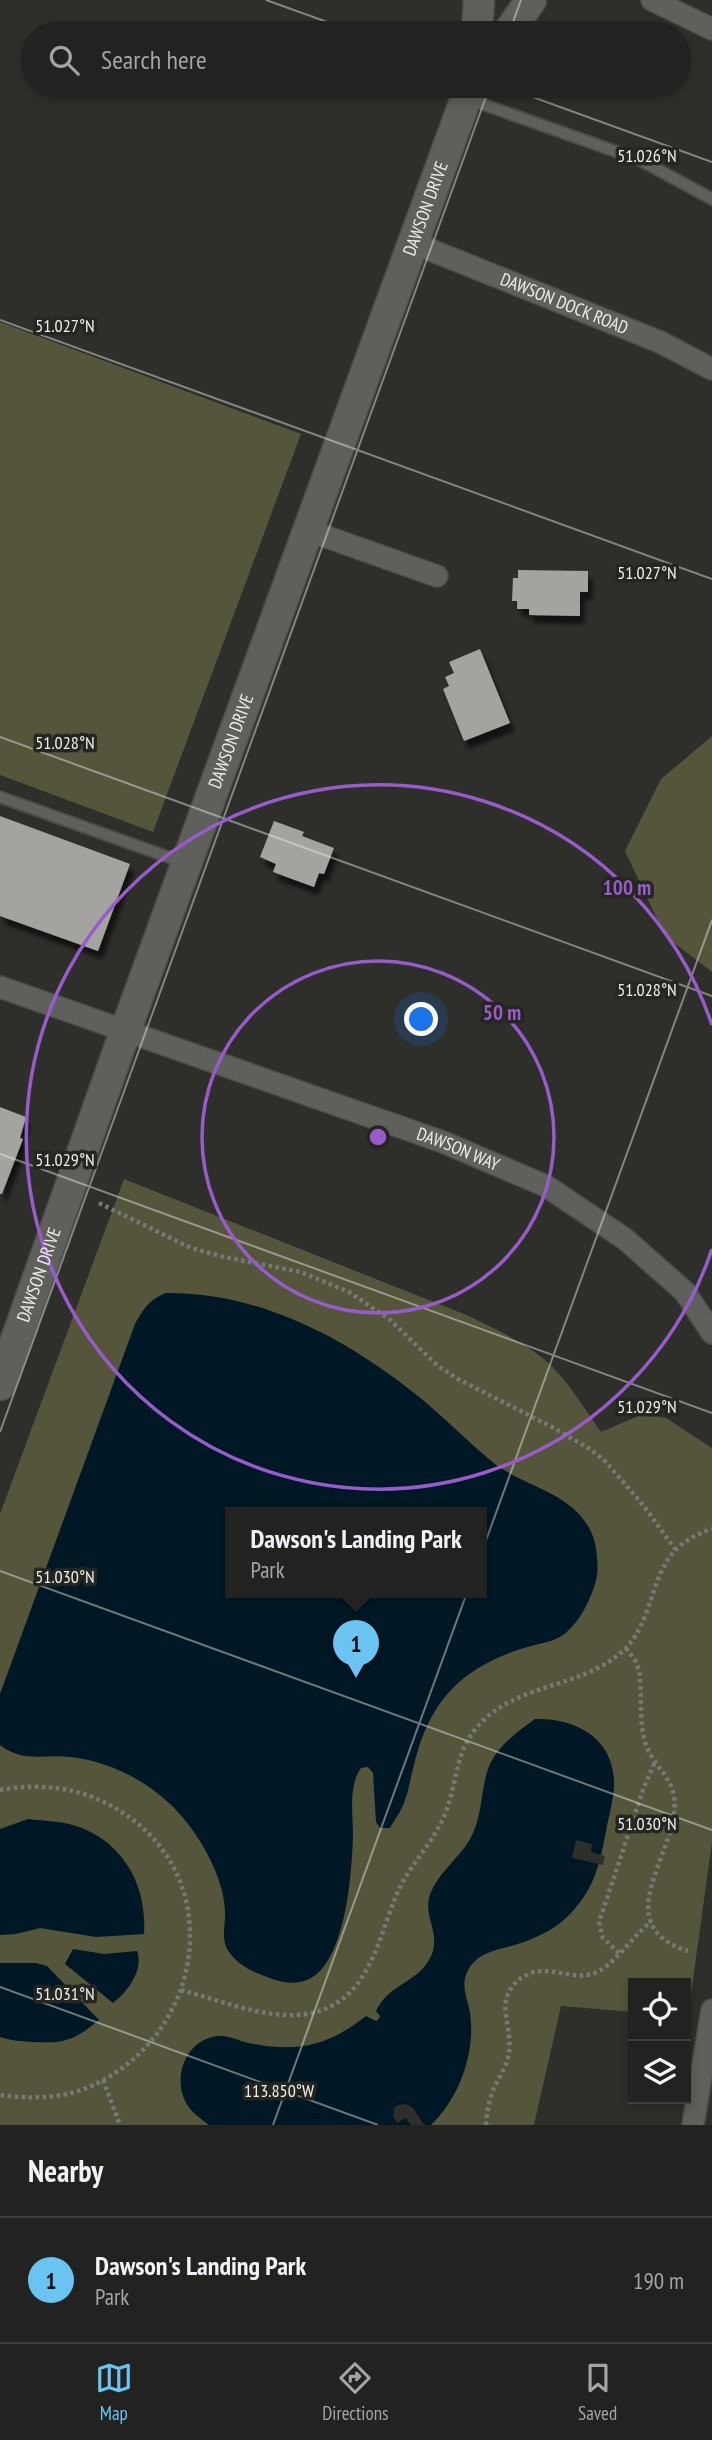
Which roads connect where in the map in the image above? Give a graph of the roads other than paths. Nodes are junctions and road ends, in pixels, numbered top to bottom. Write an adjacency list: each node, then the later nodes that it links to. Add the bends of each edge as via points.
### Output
1 (479, 0): 4 (street)
2 (531, 0): 5 (street)
3 (652, 0): 6 (street)
4 (478, 21)
5 (516, 21)
6 (712, 29)
7 (466, 98): 10 (street, DAWSON DRIVE)
8 (489, 98): 9 (lane, via 640,160)
9 (712, 199)
10 (413, 243): 11 (street, DAWSON DOCK ROAD, via 660,342); 12 (street, DAWSON DRIVE)
11 (712, 369)
12 (307, 530): 13 (street); 15 (street, DAWSON DRIVE)
13 (437, 576)
14 (0, 797): 15 (lane)
15 (186, 864): 17 (street, DAWSON DRIVE)
16 (0, 986): 17 (street, DAWSON WAY)
17 (125, 1032): 18 (street, DAWSON WAY, via 443,1142 546,1186 625,1239 685,1292); 19 (street, DAWSON DRIVE)
18 (712, 1334)
19 (0, 1385)
20 (712, 2010): 21 (street)
21 (693, 2125)

